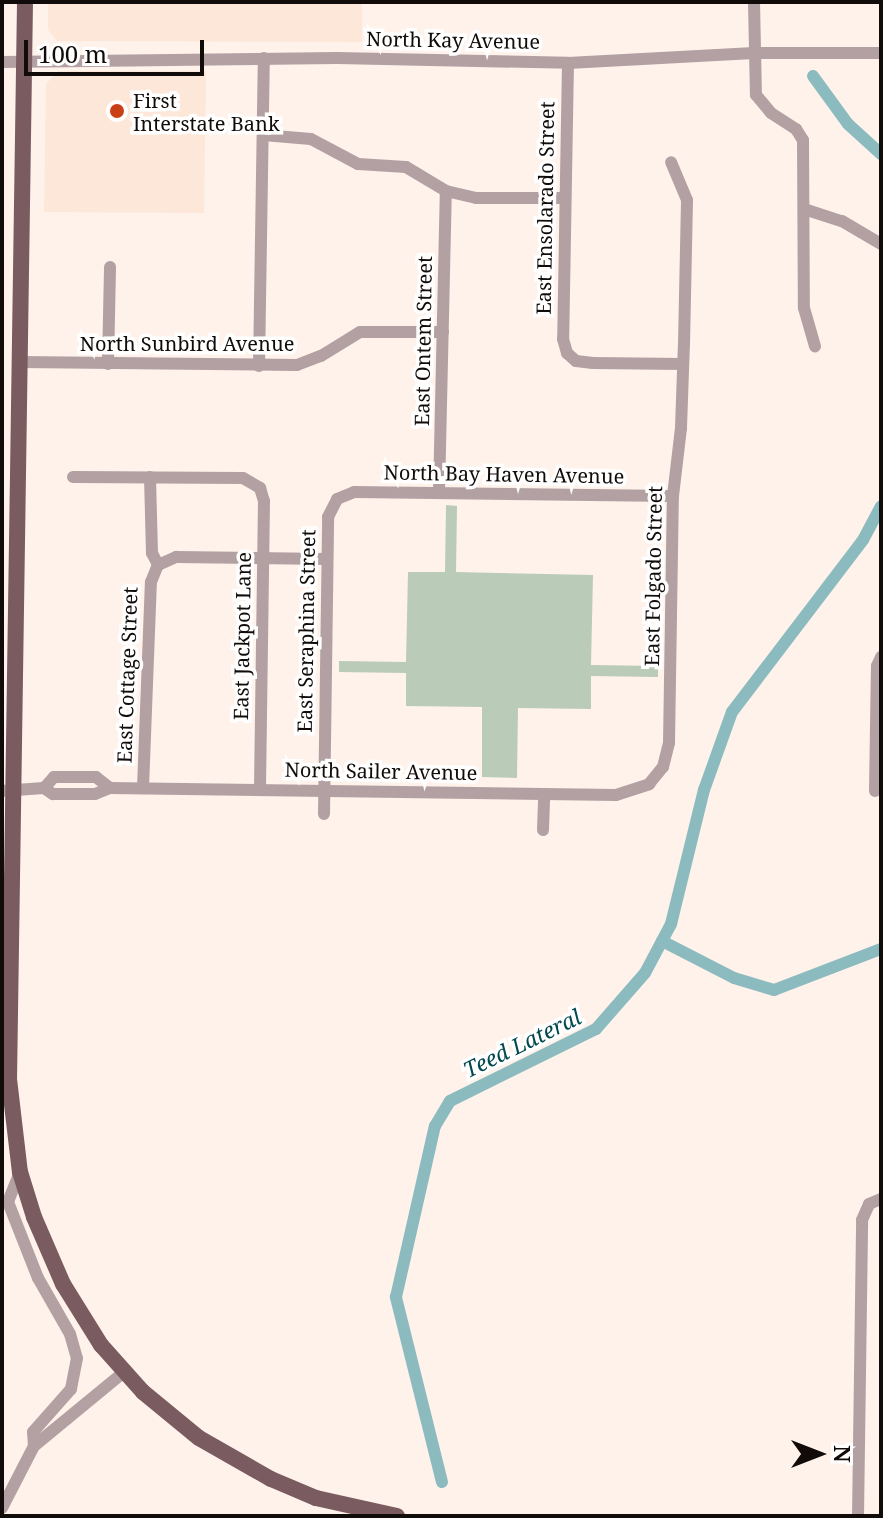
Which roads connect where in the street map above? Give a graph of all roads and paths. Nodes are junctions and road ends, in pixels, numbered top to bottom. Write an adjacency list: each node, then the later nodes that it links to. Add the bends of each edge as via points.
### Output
1 (25, 2): 7 (main road)
2 (754, 2): 3 (street)
3 (754, 53): 4 (street, North Kay Avenue); 8 (street, North Kay Avenue); 13 (street, via 756,95 803,140)
4 (881, 53)
5 (264, 58): 7 (street, North Kay Avenue); 8 (street, North Kay Avenue); 9 (street)
6 (2, 62): 7 (street, North Kay Avenue)
7 (24, 62): 18 (main road)
8 (568, 63): 12 (street, East Ensolarado Street)
9 (263, 135): 11 (street, via 311,139 358,164 406,167); 21 (street)
10 (671, 162): 20 (street, East Folgado Street, via 687,200)
11 (446, 191): 12 (street, via 476,198); 16 (street, East Ontem Street)
12 (565, 198): 20 (street, East Ensolarado Street, via 567,353 576,361 593,363)
13 (804, 209): 14 (street, via 842,221); 17 (street, via 804,308)
14 (881, 244)
15 (110, 267): 19 (street)
16 (443, 332): 21 (street, North Sunbird Avenue, via 360,332 310,361); 24 (street, East Ontem Street)
17 (815, 346)
18 (20, 362): 19 (street, North Sunbird Avenue); 35 (main road)
19 (108, 364): 21 (street, North Sunbird Avenue)
20 (683, 364): 25 (street, East Folgado Street)
21 (259, 366)
22 (73, 477): 23 (street)
23 (150, 477): 27 (street, East Jackpot Lane, via 243,478 258,485 264,501); 29 (street, via 152,553)
24 (439, 493): 25 (street, North Bay Haven Avenue); 26 (street, North Bay Haven Avenue, via 354,492)
25 (673, 496): 31 (street, East Folgado Street, via 669,743 663,767)
26 (337, 499): 28 (street, East Seraphina Street, via 328,517)
27 (263, 559): 28 (street); 29 (street, via 176,557); 33 (street, East Jackpot Lane)
28 (327, 559): 34 (street, East Seraphina Street)
29 (158, 565): 32 (street, East Cottage Street, via 151,582)
30 (881, 657): 36 (street)
31 (649, 784): 37 (street, North Sailer Avenue, via 616,795)
32 (143, 788): 33 (street, North Sailer Avenue); 35 (street, North Sailer Avenue, via 110,788 95,794 53,794 44,788)
33 (260, 789): 34 (street, North Sailer Avenue)
34 (324, 790): 37 (street, North Sailer Avenue); 38 (street, East Seraphina Street)
35 (8, 791): 40 (main road, via 9,1079)
36 (875, 791)
37 (544, 794): 39 (street)
38 (324, 814)
39 (543, 830)
40 (20, 1172): 42 (main road, via 63,1284); 43 (street, via 8,1202 77,1358 71,1389 33,1432)
41 (881, 1199): 46 (street, via 869,1204 862,1220)
42 (124, 1372): 43 (street); 45 (main road, via 168,1414 231,1459 316,1498)
43 (34, 1446): 44 (street)
44 (2, 1508)
45 (397, 1516)
46 (858, 1516)

